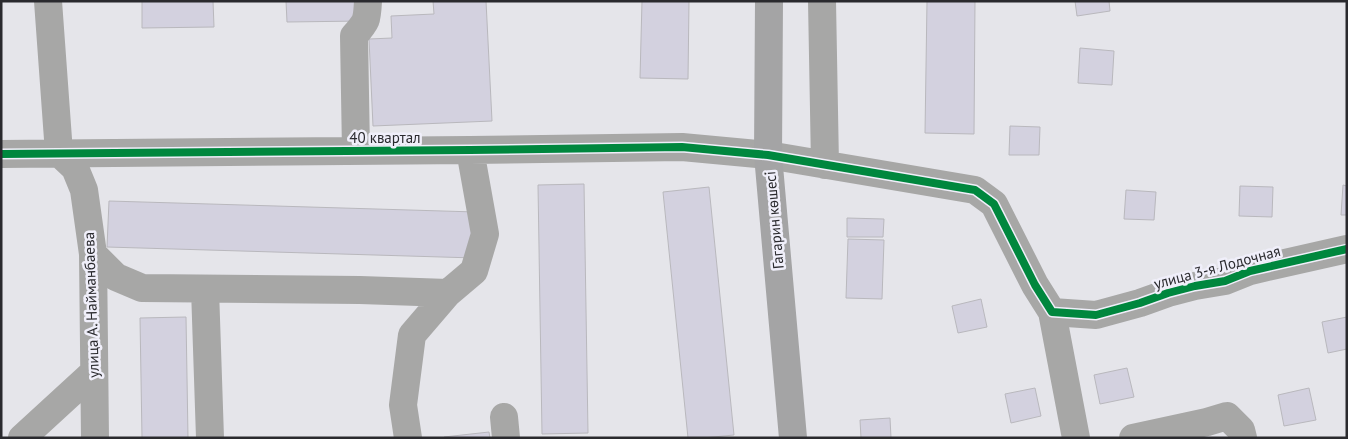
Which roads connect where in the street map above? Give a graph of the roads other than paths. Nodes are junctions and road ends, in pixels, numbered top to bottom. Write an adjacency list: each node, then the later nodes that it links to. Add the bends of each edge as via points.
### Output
1 (48, 1): 7 (street)
2 (368, 1): 6 (street, via 364,26 354,36)
3 (769, 1): 9 (highway, Гагарин көшесі)
4 (822, 1): 10 (street)
5 (470, 150): 6 (street, 40 квартал); 9 (street, 40 квартал, via 682,147); 14 (street, via 484,234 474,271)
6 (356, 151): 7 (street, 40 квартал)
7 (59, 153): 8 (street, 40 квартал); 12 (street, улица А. Найманбаева, via 75,168 84,190)
8 (1, 154)
9 (768, 155): 10 (street, 40 квартал); 21 (highway, Гагарин көшесі)
10 (825, 165): 15 (street, 40 квартал, via 975,190 994,204)
11 (1347, 249): 15 (street, улица 3-я Лодочная, via 1250,271 1225,281 1168,293 1096,315)
12 (93, 254): 13 (street, via 116,277 142,288); 16 (street, улица А. Найманбаева)
13 (205, 289): 14 (street); 19 (street)
14 (448, 293): 20 (street, via 412,335 402,404)
15 (1052, 312): 22 (street)
16 (94, 372): 17 (street); 18 (street, улица А. Найманбаева)
17 (22, 438)
18 (95, 438)
19 (210, 438)
20 (408, 438)
21 (793, 438)
22 (1076, 438)
23 (1132, 438): 24 (street, via 1227,416 1242,430)
24 (1244, 438)

